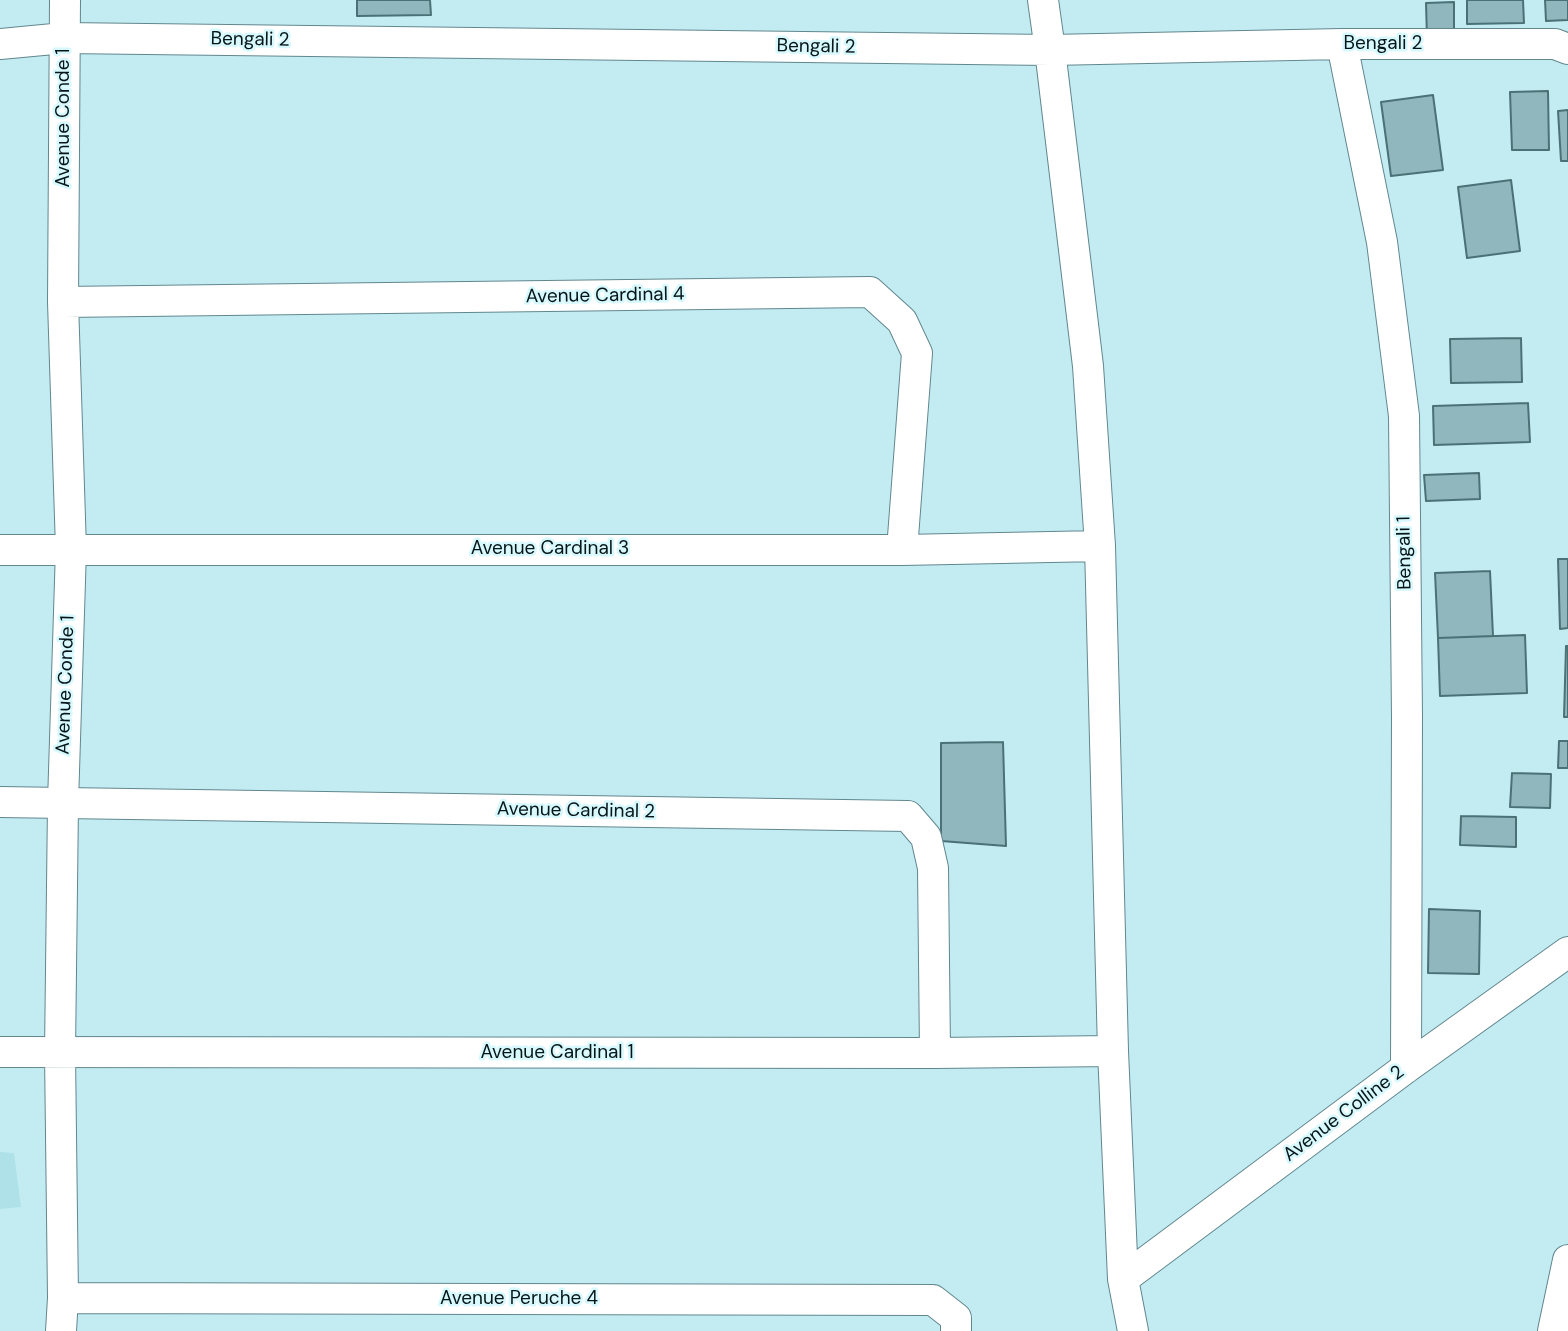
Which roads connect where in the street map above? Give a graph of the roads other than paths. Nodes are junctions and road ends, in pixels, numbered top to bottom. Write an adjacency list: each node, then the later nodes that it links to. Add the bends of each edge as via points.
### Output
1 (65, 0): 3 (street, Avenue Conde 1)
2 (1043, 0): 6 (street)
3 (64, 38): 4 (street, Bengali 2); 6 (street, Bengali 2); 8 (street, Avenue Conde 1)
4 (0, 44)
5 (1342, 44): 6 (street, Bengali 2); 7 (street, Bengali 2, via 1555,44); 20 (street, Bengali 1, via 1382,242 1404,416)
6 (1051, 50): 9 (street, via 1088,366)
7 (1568, 50)
8 (63, 302): 10 (street, Avenue Conde 1); 12 (street, Avenue Cardinal 4, via 870,292 902,321 917,353)
9 (1100, 545): 12 (street, Avenue Cardinal 3); 16 (street)
10 (71, 549): 11 (street, Avenue Cardinal 3); 12 (street, Avenue Cardinal 3); 14 (street, Avenue Conde 1)
11 (0, 550)
12 (902, 550)
13 (0, 802): 14 (street, Avenue Cardinal 2)
14 (63, 803): 18 (street, Avenue Conde 1); 19 (street, Avenue Cardinal 2, via 908,816 926,836 933,868)
15 (1565, 959): 20 (street, Avenue Colline 2)
16 (1114, 1051): 19 (street, Avenue Cardinal 1); 22 (street)
17 (0, 1052): 18 (street, Avenue Cardinal 1)
18 (60, 1053): 19 (street, Avenue Cardinal 1); 23 (street, Avenue Conde 1)
19 (935, 1053)
20 (1406, 1069): 22 (street, Avenue Colline 2)
21 (1568, 1259): 27 (street)
22 (1123, 1279): 26 (street)
23 (62, 1298): 24 (street, Avenue Conde 1); 25 (street, Avenue Peruche 4, via 933,1300 956,1318)
24 (61, 1331)
25 (956, 1331)
26 (1132, 1331)
27 (1553, 1331)

